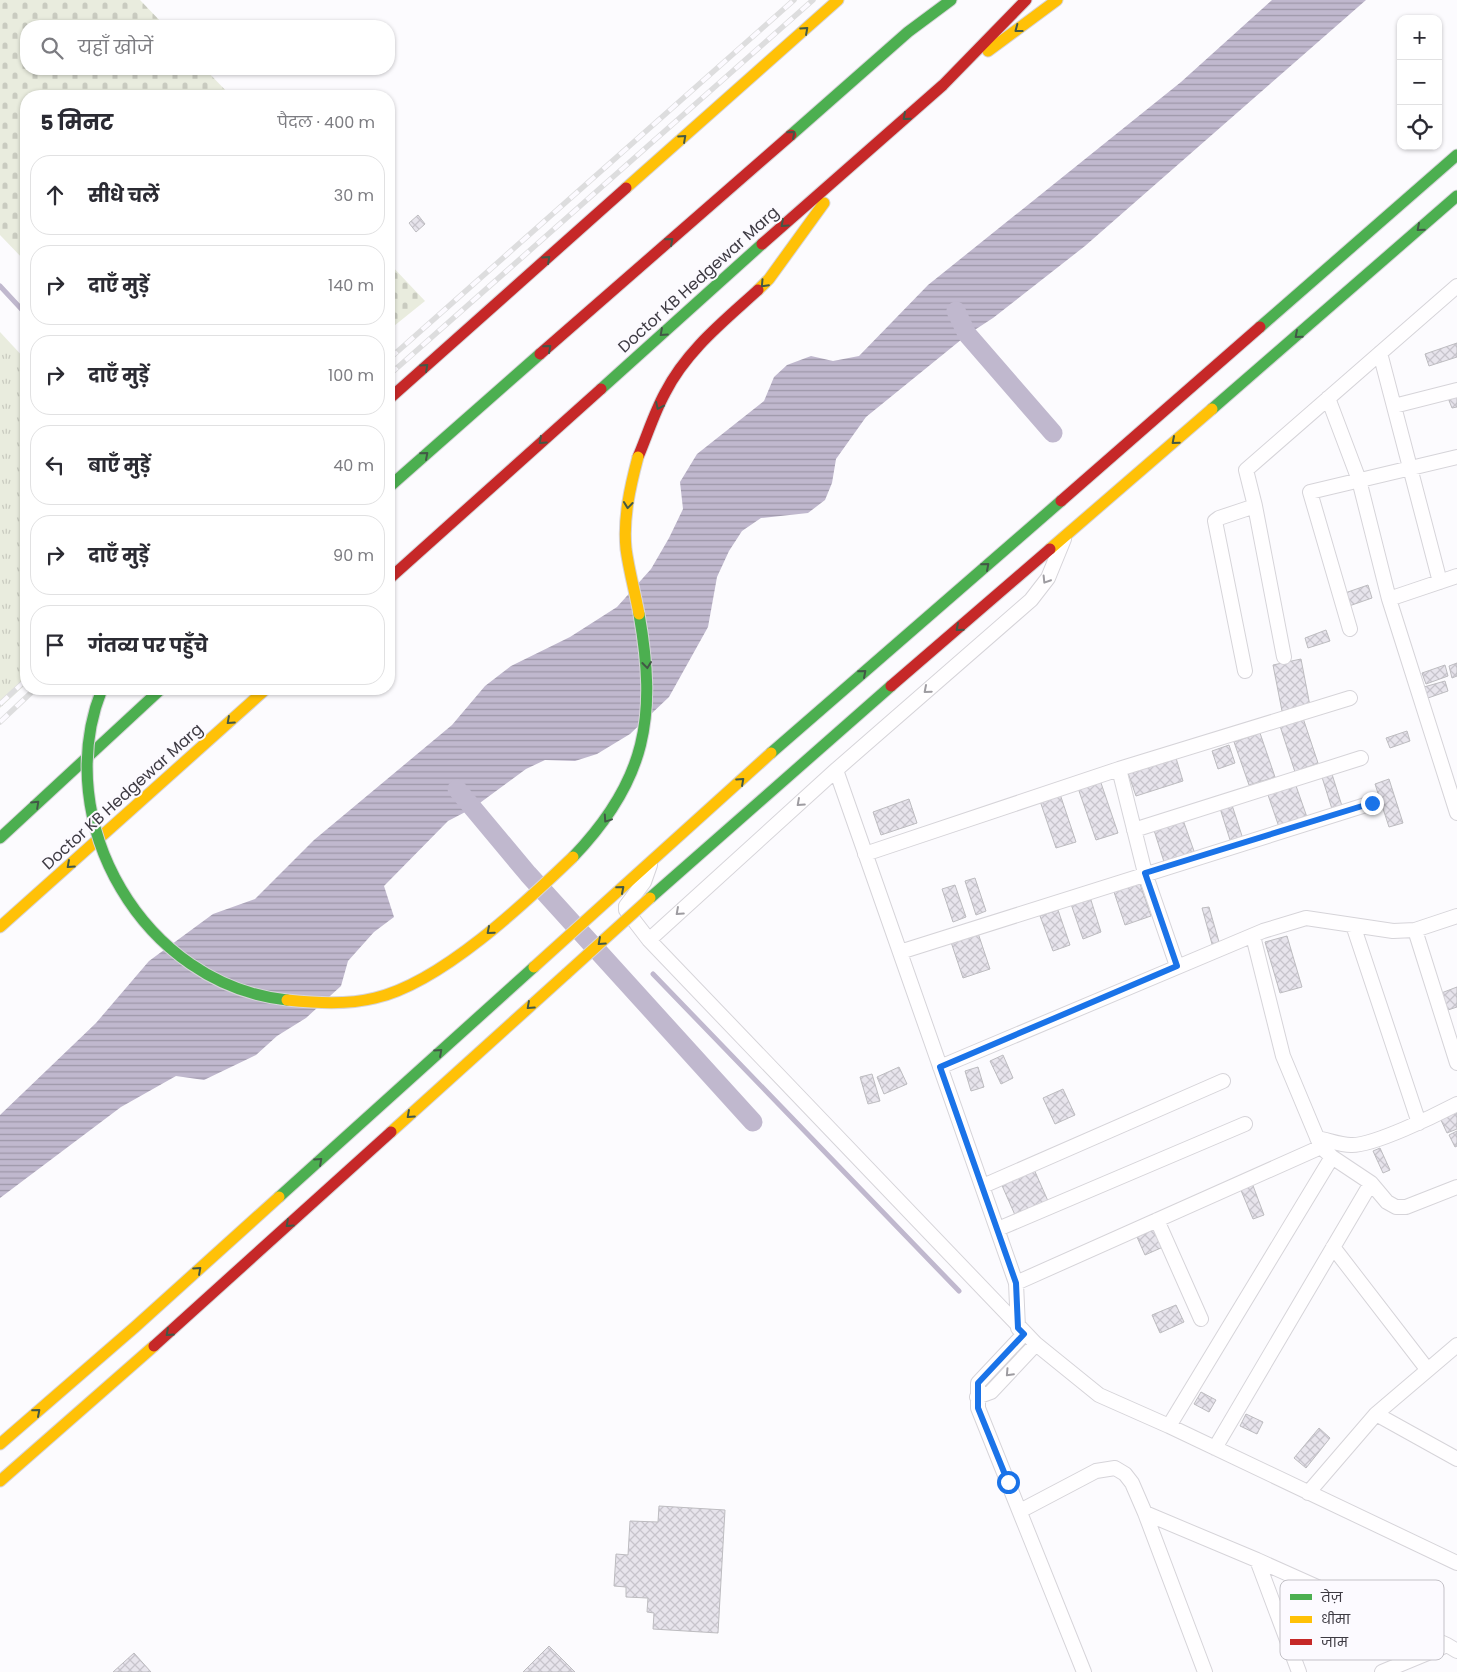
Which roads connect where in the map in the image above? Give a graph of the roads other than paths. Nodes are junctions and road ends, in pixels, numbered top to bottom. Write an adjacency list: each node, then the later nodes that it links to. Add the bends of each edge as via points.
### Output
1 (838, 0): 14 (main road, one-way to 1)
2 (939, 0): 6 (main road)
3 (951, 0): 6 (main road)
4 (1026, 0): 7 (main road, Doctor KB Hedgewar Marg)
5 (1057, 0): 7 (main road, one-way to 7)
6 (908, 32): 20 (main road, one-way to 6)
7 (943, 85): 9 (main road, Doctor KB Hedgewar Marg, one-way to 9)
8 (1457, 155): 42 (main road, one-way to 8, via 772,752)
9 (855, 160): 23 (main road, Doctor KB Hedgewar Marg, one-way to 23); 30 (main road, one-way to 30, bridge, via 769,279 682,364 665,392 638,457 629,490 626,545 650,693 635,767 607,820 573,860 468,950 444,967 399,989 375,999 349,1002 279,999 228,985 181,959 162,943 118,890 96,839 85,779 91,725)
10 (1457, 196): 22 (main road, one-way to 22)
11 (1456, 289): 12 (street)
12 (1380, 352): 15 (street); 16 (street)
13 (1457, 390): 16 (street)
14 (395, 394)
15 (1328, 398): 19 (street); 21 (street, via 1246,470)
16 (1394, 406): 18 (street)
17 (1457, 456): 18 (street)
18 (1409, 469): 19 (street); 25 (street)
19 (1359, 480): 26 (street); 27 (street, via 1310,492)
20 (395, 482)
21 (1255, 506): 28 (street); 29 (street, via 1215,521)
22 (1066, 535): 36 (street, one-way to 36, via 1048,578 1031,600); 78 (main road, one-way to 78, bridge, via 717,837)
23 (395, 574)
24 (1457, 576): 25 (street)
25 (1440, 582): 26 (street)
26 (1389, 598): 38 (street)
27 (1350, 629)
28 (1284, 657)
29 (1245, 671)
30 (100, 695)
31 (155, 695): 40 (main road, one-way to 31)
32 (259, 695): 46 (main road, Doctor KB Hedgewar Marg, one-way to 46)
33 (1350, 698): 35 (street)
34 (1361, 758): 39 (street)
35 (1119, 769): 39 (street); 41 (street)
36 (836, 770): 41 (street); 49 (street, one-way to 49)
37 (1372, 803): 43 (street)
38 (1457, 813)
39 (1134, 830): 43 (street)
40 (0, 838)
41 (865, 854): 50 (street)
42 (650, 864): 49 (street, via 644,882 626,906); 75 (main road, one-way to 42, via 135,1327)
43 (1145, 873): 50 (street); 51 (street)
44 (1457, 916): 47 (street)
45 (1353, 926): 47 (street); 48 (street, via 1306,918); 56 (street)
46 (0, 927)
47 (1415, 930): 52 (street)
48 (1252, 936): 51 (street); 58 (street, via 1283,1056)
49 (648, 940): 68 (street)
50 (900, 952): 53 (street)
51 (1177, 966): 53 (street)
52 (1457, 1063)
53 (940, 1067): 61 (street)
54 (1223, 1081): 61 (street)
55 (1457, 1104): 56 (street)
56 (1419, 1123): 58 (street, via 1362,1144)
57 (1245, 1124): 64 (street)
58 (1319, 1142): 59 (street); 63 (street)
59 (1332, 1157): 60 (street); 74 (street)
60 (1371, 1184): 62 (street, via 1387,1202 1406,1207); 65 (street)
61 (983, 1186): 64 (street)
62 (1457, 1187)
63 (1157, 1220): 66 (street); 67 (street)
64 (998, 1229): 66 (street)
65 (1333, 1247): 71 (street); 76 (street)
66 (1016, 1283): 68 (street)
67 (1201, 1319)
68 (1019, 1335): 70 (street); 72 (street, via 978,1383)
69 (1457, 1345): 71 (street)
70 (1032, 1349): 72 (street, one-way to 72, via 991,1392); 74 (street, via 1099,1395)
71 (1427, 1369): 73 (street)
72 (977, 1397): 80 (street, via 978,1408)
73 (1376, 1414): 77 (street); 79 (street)
74 (1169, 1426): 76 (street)
75 (0, 1444)
76 (1215, 1448): 79 (street)
77 (1457, 1459)
78 (0, 1481)
79 (1308, 1493): 83 (street)
80 (1020, 1511): 81 (street, via 1096,1471 1116,1468 1132,1483); 89 (street)
81 (1145, 1513): 82 (street); 90 (street)
82 (1257, 1560): 84 (street); 85 (street)
83 (1457, 1563)
84 (1301, 1580)
85 (1280, 1621)
86 (1294, 1660): 91 (street)
87 (1424, 1660): 88 (street)
88 (1405, 1668): 92 (street)
89 (1084, 1672)
90 (1205, 1672)
91 (1299, 1672)
92 (1382, 1672)

